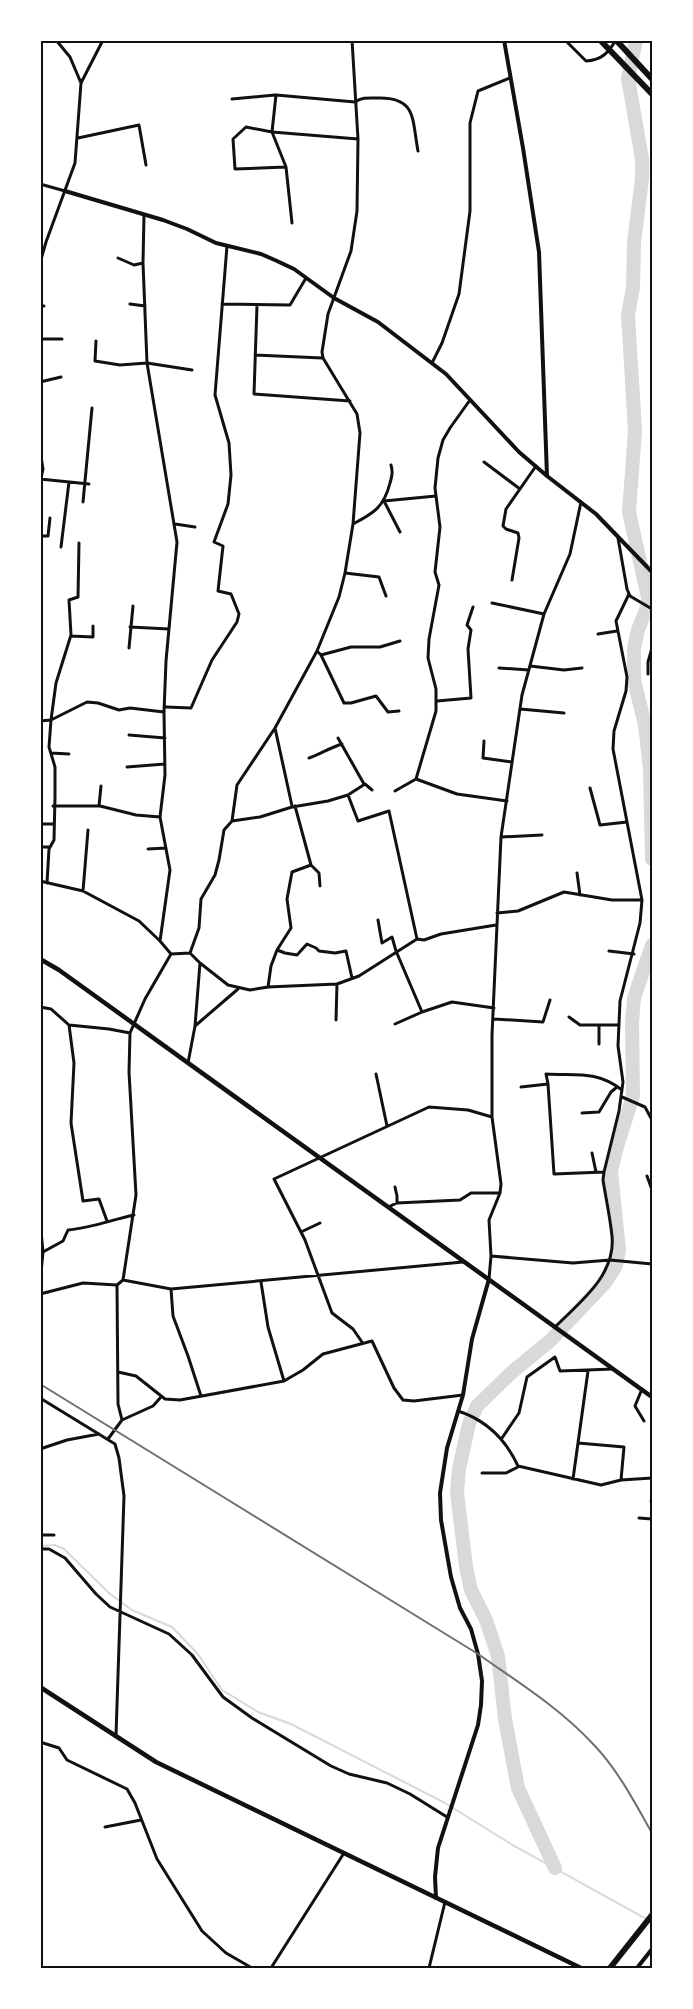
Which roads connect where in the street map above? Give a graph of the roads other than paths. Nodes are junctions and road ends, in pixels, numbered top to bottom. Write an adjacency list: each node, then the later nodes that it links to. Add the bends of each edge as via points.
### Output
1 (56, 40): 10 (street, via 70,57)
2 (103, 40): 10 (street)
3 (352, 40): 14 (street)
4 (504, 40): 8 (street)
5 (565, 40): 6 (street, via 586,61 608,54)
6 (616, 40): 9 (highway)
7 (601, 41): 11 (highway)
8 (511, 78): 41 (street, via 478,92 470,123 471,212 459,294); 52 (street, via 539,252)
9 (652, 79)
10 (81, 83): 16 (street)
11 (652, 94)
12 (276, 95): 13 (street); 14 (street); 15 (street)
13 (232, 99)
14 (355, 102): 17 (street); 18 (street, via 361,98 394,98 405,105 411,113)
15 (273, 132): 17 (street); 20 (street); 20 (street, via 246,128 238,133 233,139 235,169)
16 (78, 138): 19 (street, via 139,125); 22 (street, via 75,163)
17 (358, 140): 30 (street, via 357,212 342,281)
18 (418, 151)
19 (146, 165)
20 (286, 167): 24 (street)
21 (40, 184): 22 (street)
22 (65, 191): 23 (street); 27 (street)
23 (144, 214): 25 (street); 28 (street)
24 (292, 223)
25 (227, 246): 29 (street, via 261,254); 32 (street)
26 (118, 258): 28 (street, via 134,265)
27 (40, 263)
28 (143, 263): 34 (street)
29 (306, 278): 30 (street); 33 (street, via 290,305)
30 (334, 298): 39 (street, via 328,314); 41 (street, via 378,322)
31 (130, 304): 34 (street)
32 (222, 304): 33 (street); 96 (street, via 215,395 229,443 231,475 228,504 214,542 223,546 218,591 231,594 239,614 212,660 191,708)
33 (257, 305): 38 (street)
34 (145, 306): 40 (street)
35 (40, 339): 36 (street)
36 (62, 339)
37 (96, 340): 40 (street, via 95,361 120,365)
38 (255, 355): 39 (street); 46 (street, via 254,394)
39 (323, 358): 46 (street)
40 (147, 363): 42 (street); 63 (street)
41 (432, 363): 45 (street)
42 (192, 370)
43 (61, 377): 44 (street)
44 (40, 382)
45 (471, 399): 51 (street); 58 (street, via 443,440)
46 (350, 401): 64 (street, via 357,414 360,444)
47 (92, 408): 55 (street)
48 (40, 451): 53 (street)
49 (484, 462): 57 (street)
50 (391, 465): 59 (street, via 393,471)
51 (536, 466): 52 (street); 57 (street)
52 (547, 476): 61 (street)
53 (41, 480): 54 (street)
54 (69, 482): 55 (street); 70 (street)
55 (84, 483): 56 (street); 60 (street)
56 (89, 484)
57 (520, 489): 73 (street, via 506,509 503,526 518,533 519,538)
58 (436, 496): 59 (street); 95 (street, via 440,527 435,572 439,585 428,658)
59 (384, 501): 64 (street, via 373,514); 66 (street)
60 (83, 502)
61 (581, 502): 68 (street); 80 (street, via 570,554)
62 (50, 518): 67 (street, via 48,536)
63 (175, 524): 65 (street); 83 (street)
64 (353, 524): 72 (street)
65 (195, 527)
66 (400, 532)
67 (40, 536)
68 (618, 536): 71 (street); 74 (street)
69 (79, 543): 86 (street, via 78,597 69,600)
70 (61, 547)
71 (652, 572)
72 (345, 573): 75 (street, via 379,577); 90 (street)
73 (512, 580)
74 (629, 594): 79 (street); 84 (street, via 616,621)
75 (386, 596)
76 (492, 603): 80 (street)
77 (133, 606): 82 (street)
78 (473, 607): 95 (street, via 467,625 471,630 471,698)
79 (652, 609)
80 (544, 614): 92 (street)
81 (93, 626): 86 (street, via 93,637)
82 (130, 627): 83 (street); 88 (street)
83 (169, 629): 96 (street)
84 (618, 631): 85 (street); 128 (street, via 627,677 613,749)
85 (598, 634)
86 (71, 636): 101 (street, via 56,683)
87 (400, 641): 90 (street, via 380,647)
88 (129, 648)
89 (652, 648): 94 (street)
90 (319, 653): 98 (street, via 344,703 376,696 388,711); 103 (street)
91 (499, 668): 92 (street)
92 (530, 668): 93 (street); 97 (street)
93 (582, 668)
94 (648, 674)
95 (437, 701): 115 (street)
96 (165, 707): 99 (street)
97 (520, 709): 100 (street); 112 (street)
98 (399, 711)
99 (164, 712): 101 (street, via 119,710 87,702); 105 (street)
100 (564, 713)
101 (51, 720): 102 (street); 109 (street)
102 (40, 721)
103 (275, 728): 125 (street); 127 (street, via 237,785)
104 (129, 735): 105 (street)
105 (165, 738): 113 (street)
106 (338, 738): 108 (street)
107 (484, 741): 112 (street, via 483,758)
108 (342, 744): 111 (street); 116 (street)
109 (51, 753): 110 (street); 123 (street, via 55,778)
110 (69, 754)
111 (309, 758)
112 (513, 762): 122 (street)
113 (165, 764): 114 (street); 126 (street)
114 (128, 767)
115 (416, 779): 120 (street); 122 (street, via 457,794)
116 (365, 784): 119 (street); 121 (street)
117 (101, 786): 124 (street)
118 (590, 788): 128 (street, via 600,825)
119 (372, 790)
120 (395, 791)
121 (348, 795): 125 (street); 149 (street, via 358,821 390,811)
122 (508, 801): 133 (street)
123 (53, 806): 124 (street); 130 (street)
124 (99, 806): 126 (street)
125 (293, 806): 127 (street, via 260,817); 138 (street)
126 (159, 817): 136 (street)
127 (232, 820): 154 (street, via 224,830 215,875 201,899 199,928)
128 (627, 822): 145 (street)
129 (40, 824): 130 (street)
130 (53, 825): 135 (street, via 54,840)
131 (88, 830): 143 (street)
132 (542, 835): 133 (street)
133 (501, 837): 146 (street)
134 (40, 847): 135 (street)
135 (50, 847): 141 (street)
136 (166, 848): 137 (street); 150 (street, via 170,870)
137 (148, 849)
138 (311, 865): 142 (street, via 319,873); 151 (street, via 292,872 287,899 291,928)
139 (577, 873): 144 (street)
140 (40, 881): 141 (street)
141 (47, 883): 143 (street)
142 (320, 886)
143 (83, 891): 150 (street, via 139,921)
144 (580, 895): 145 (street); 146 (street, via 564,892 518,911)
145 (642, 900): 156 (street)
146 (498, 913): 148 (street)
147 (378, 920): 152 (street, via 382,943 392,937)
148 (496, 925): 149 (street); 165 (street)
149 (417, 939): 152 (street)
150 (160, 941): 155 (street)
151 (277, 950): 159 (street, via 297,955 308,944 319,951 346,951); 161 (street)
152 (396, 951): 159 (street); 166 (street)
153 (609, 951): 156 (street)
154 (190, 953): 155 (street); 158 (street)
155 (171, 954): 172 (street)
156 (634, 954): 174 (street, via 620,1001)
157 (40, 959): 172 (main road)
158 (200, 963): 162 (street, via 228,985); 175 (street)
159 (352, 978): 160 (street)
160 (337, 984): 161 (street); 169 (street)
161 (268, 987): 162 (street)
162 (239, 988): 175 (street)
163 (550, 1000): 168 (street, via 543,1022)
164 (40, 1007): 171 (street, via 51,1009)
165 (494, 1008): 166 (street, via 452,1002); 168 (street)
166 (422, 1012): 170 (street)
167 (569, 1017): 173 (street, via 580,1025)
168 (493, 1019): 186 (street)
169 (336, 1020)
170 (395, 1024)
171 (69, 1025): 176 (street); 201 (street, via 74,1063 72,1123 83,1201 99,1199)
172 (135, 1025): 176 (street); 178 (main road)
173 (599, 1025): 174 (street); 177 (street)
174 (619, 1025): 183 (street)
175 (195, 1026): 178 (street)
176 (130, 1033): 199 (street)
177 (599, 1044)
178 (188, 1063): 190 (main road)
179 (376, 1074): 188 (street)
180 (548, 1084): 181 (street); 182 (street, via 546,1074 589,1075); 191 (street, via 554,1174)
181 (521, 1087)
182 (617, 1087): 183 (street); 185 (street, via 598,1112)
183 (622, 1090): 184 (street)
184 (621, 1097): 187 (street, via 645,1107); 192 (street)
185 (582, 1113)
186 (492, 1117): 188 (street, via 468,1110 429,1107); 196 (street)
187 (652, 1120)
188 (387, 1126): 190 (street)
189 (592, 1153): 191 (street)
190 (318, 1157): 198 (main road); 203 (street, via 274,1179)
191 (596, 1172): 192 (street)
192 (604, 1172): 206 (street, via 612,1237)
193 (648, 1176): 195 (street)
194 (395, 1187): 197 (street)
195 (652, 1190)
196 (500, 1194): 197 (street, via 471,1193 460,1200); 205 (street, via 489,1220)
197 (397, 1203): 198 (street)
198 (388, 1207): 207 (main road)
199 (134, 1215): 201 (street); 211 (street)
200 (40, 1221): 204 (street)
201 (107, 1221): 204 (street, via 68,1230 63,1241)
202 (320, 1223): 203 (street)
203 (301, 1232): 209 (street)
204 (43, 1252): 213 (street)
205 (491, 1256): 206 (street, via 573,1263); 210 (street)
206 (610, 1260): 208 (street); 217 (street, via 600,1280)
207 (462, 1262): 209 (street); 210 (main road)
208 (652, 1265)
209 (319, 1276): 212 (street); 218 (street, via 332,1313)
210 (489, 1279): 217 (main road); 224 (street, via 472,1339)
211 (123, 1280): 214 (street); 215 (street)
212 (261, 1282): 215 (street); 222 (street, via 268,1327)
213 (40, 1283)
214 (117, 1285): 216 (street, via 83,1283); 221 (street)
215 (171, 1289): 225 (street, via 173,1316)
216 (40, 1294)
217 (555, 1327): 219 (main road)
218 (362, 1342): 222 (street, via 323,1354); 224 (street, via 372,1341 403,1400)
219 (613, 1369): 220 (street); 223 (main road)
220 (588, 1371): 233 (street, via 560,1371 555,1357 527,1377 519,1413); 235 (street)
221 (118, 1372): 226 (street, via 136,1376); 230 (street)
222 (284, 1381): 225 (street)
223 (642, 1389): 227 (main road); 231 (street, via 635,1406)
224 (463, 1395): 229 (street)
225 (201, 1396): 226 (street, via 180,1400)
226 (161, 1397): 230 (street, via 153,1406)
227 (652, 1397)
228 (40, 1398): 232 (street)
229 (458, 1411): 233 (street); 251 (street, via 442,1474 441,1520 455,1593 476,1643 482,1681 478,1725)
230 (122, 1420): 234 (street)
231 (644, 1421)
232 (99, 1434): 234 (street); 236 (street)
233 (502, 1438): 237 (street)
234 (108, 1439): 247 (street, via 115,1444 119,1458 124,1496)
235 (578, 1443): 240 (street); 241 (street, via 624,1447)
236 (40, 1449)
237 (519, 1466): 238 (street, via 506,1473); 240 (street)
238 (482, 1473)
239 (652, 1478): 241 (street)
240 (573, 1479): 241 (street, via 601,1485)
241 (621, 1480)
242 (639, 1518): 243 (street)
243 (652, 1519)
244 (54, 1534): 245 (street)
245 (40, 1535)
246 (40, 1549): 247 (street, via 49,1549 64,1558 110,1607)
247 (120, 1611): 249 (street); 251 (street, via 169,1634 192,1655 223,1697 252,1718 331,1766 387,1783)
248 (40, 1688): 249 (main road)
249 (116, 1737): 254 (main road, via 156,1762)
250 (40, 1742): 252 (street, via 59,1748 67,1760 127,1790)
251 (448, 1814): 255 (street, via 438,1848)
252 (141, 1820): 253 (street); 259 (street, via 157,1859 202,1931 226,1953)
253 (105, 1827)
254 (344, 1853): 255 (main road); 260 (street)
255 (436, 1899): 256 (main road)
256 (445, 1902): 261 (street); 262 (main road)
257 (652, 1915): 263 (highway)
258 (652, 1949): 264 (street)
259 (252, 1968)
260 (271, 1968)
261 (429, 1968)
262 (579, 1968)
263 (610, 1968)
264 (637, 1968)

